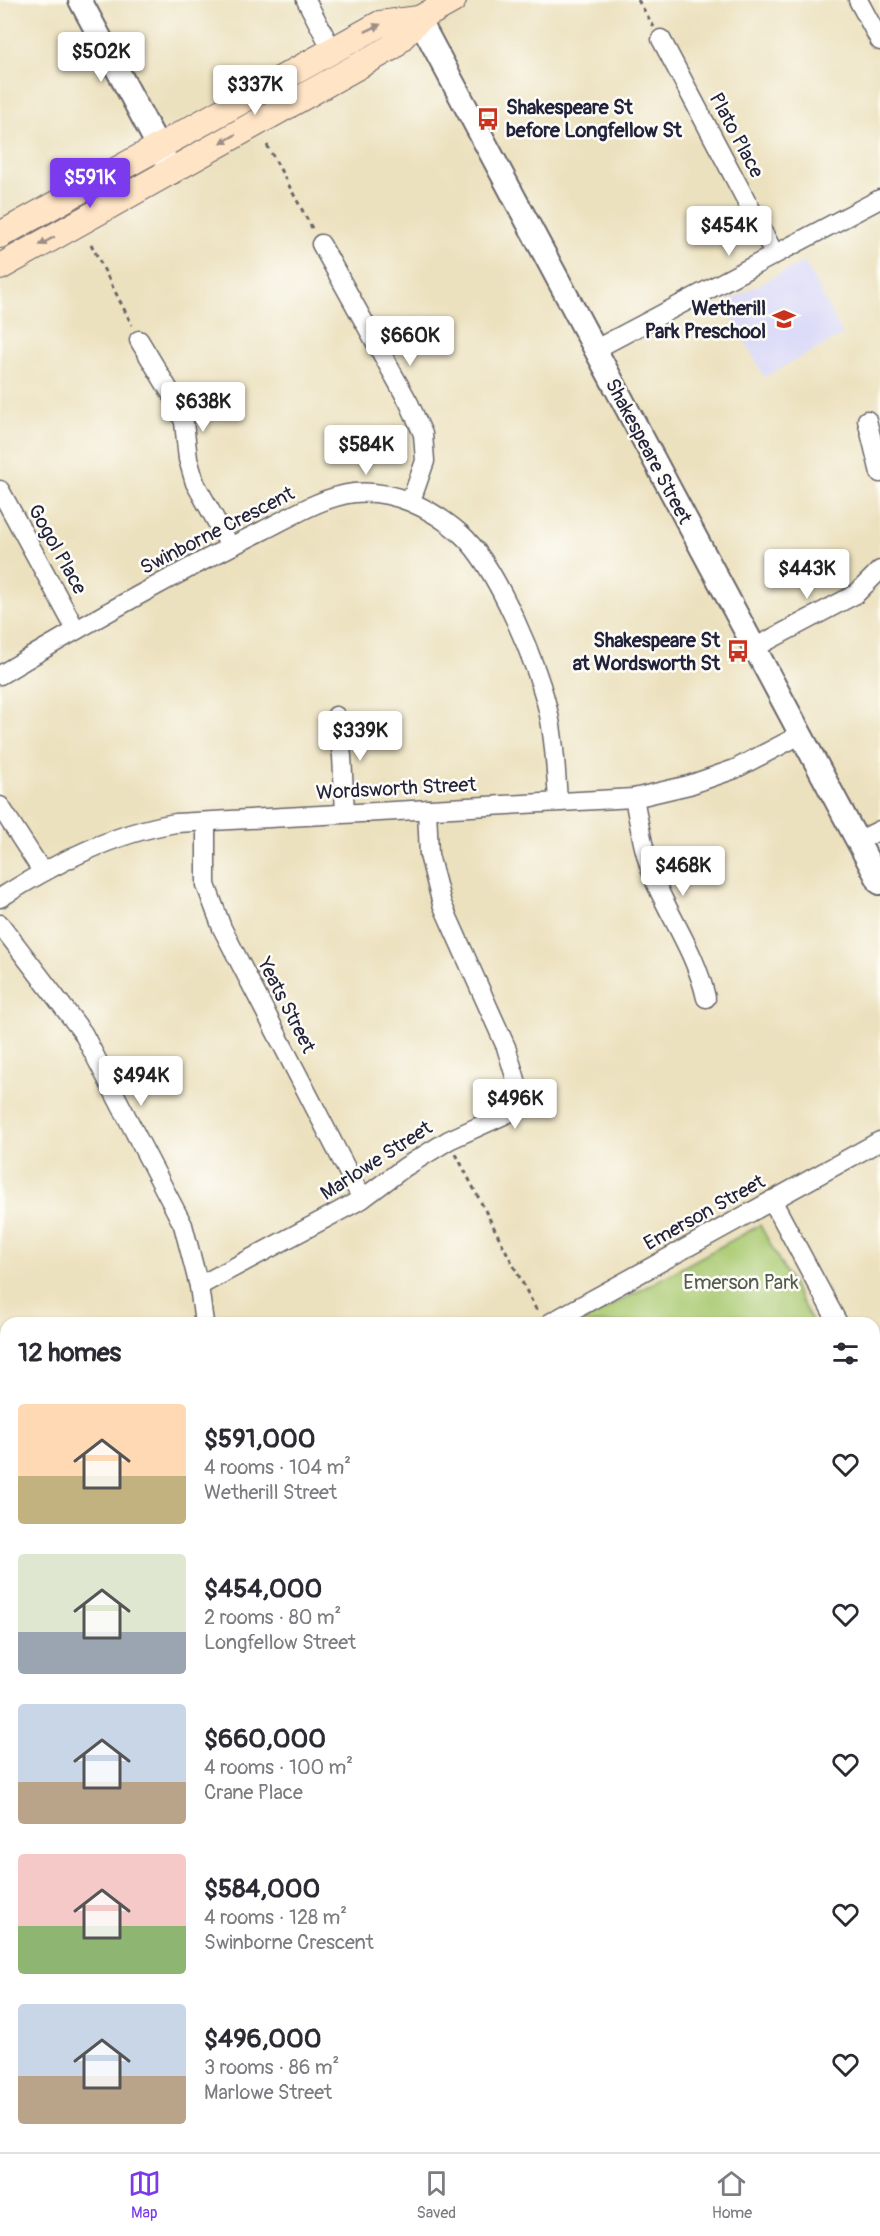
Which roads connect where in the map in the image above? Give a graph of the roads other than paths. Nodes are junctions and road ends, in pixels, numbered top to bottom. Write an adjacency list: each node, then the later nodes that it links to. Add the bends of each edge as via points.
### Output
1 (80, 0): 9 (street)
2 (306, 0): 8 (street)
3 (453, 0): 5 (main road)
4 (858, 0): 7 (street)
5 (419, 19): 8 (main road, one-way to 5, via 380,24); 10 (main road, one-way to 10, via 392,46); 17 (street, Shakespeare Street)
6 (661, 39): 14 (street, Plato Place)
7 (880, 41)
8 (332, 50): 9 (main road)
9 (158, 146): 10 (street); 12 (main road)
10 (172, 172): 15 (main road, one-way to 15)
11 (880, 199): 14 (street)
12 (0, 235)
13 (321, 244): 21 (street, via 410,403 423,434 425,461)
14 (774, 253): 17 (street)
15 (0, 267)
16 (139, 340): 22 (street, via 175,400 184,422 195,483)
17 (594, 350): 25 (street, Shakespeare Street)
18 (867, 420): 19 (street)
19 (880, 473)
20 (0, 490): 24 (street, Gogol Place)
21 (411, 501): 22 (street, Swinborne Crescent, via 383,494 354,493 326,500); 30 (street, Swinborne Crescent, via 462,535 513,616 539,673 550,717)
22 (230, 546): 24 (street, Swinborne Crescent)
23 (880, 570): 25 (street, via 856,594)
24 (76, 630): 26 (street, Swinborne Crescent)
25 (754, 648): 28 (street, Shakespeare Street)
26 (0, 675)
27 (336, 716): 33 (street)
28 (800, 735): 29 (street, Wordsworth Street, via 735,769); 36 (street, Shakespeare Street)
29 (634, 798): 30 (street, Wordsworth Street); 41 (street, via 644,851 656,884 701,973)
30 (558, 801): 32 (street, Wordsworth Street)
31 (0, 806): 37 (street)
32 (427, 809): 33 (street, Wordsworth Street); 43 (street, Marlowe Street, via 429,855 442,904 506,1047 524,1107 448,1140)
33 (345, 813): 34 (street, Wordsworth Street)
34 (206, 822): 37 (street, Wordsworth Street, via 144,828); 43 (street, Yeats Street, via 206,885 222,928)
35 (880, 830): 36 (street)
36 (858, 842): 38 (street, Shakespeare Street)
37 (42, 871): 39 (street, Wordsworth Street)
38 (880, 883)
39 (0, 898)
40 (0, 924): 45 (street, via 83,1033 183,1225)
41 (706, 999)
42 (880, 1141): 44 (street, Emerson Street)
43 (362, 1199): 45 (street, Marlowe Street)
44 (772, 1200): 47 (street, Emerson Street); 48 (street)
45 (198, 1286): 46 (street)
46 (203, 1317)
47 (561, 1317)
48 (835, 1317)

